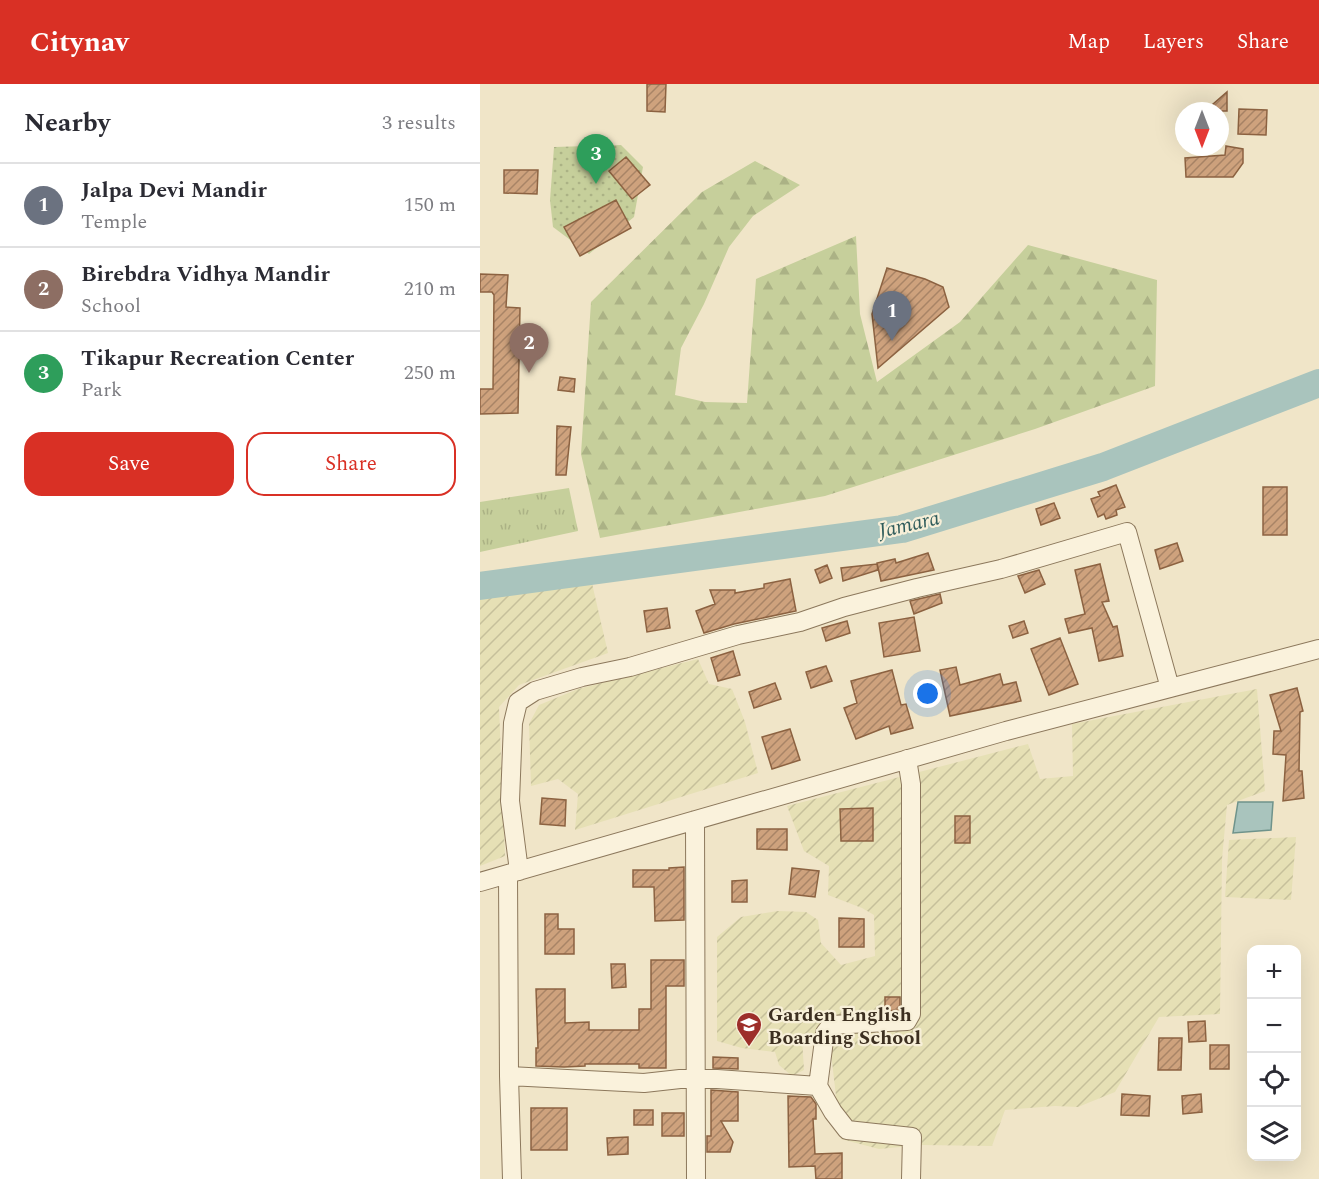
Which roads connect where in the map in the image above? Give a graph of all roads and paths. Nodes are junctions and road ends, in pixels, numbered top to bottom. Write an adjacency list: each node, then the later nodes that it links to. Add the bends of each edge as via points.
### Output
1 (1319, 649): 2 (street)
2 (1170, 688): 3 (street); 5 (street, via 1127,532 1000,569 582,677 535,691 518,702 513,723 510,801)
3 (907, 759): 4 (street); 9 (street, via 911,784 911,1014 907,1021 831,1025 825,1033)
4 (695, 820): 5 (street); 8 (street)
5 (513, 873): 6 (street); 7 (street)
6 (480, 882)
7 (509, 1076): 8 (street, via 644,1083); 10 (street)
8 (696, 1079): 9 (street); 11 (street)
9 (818, 1086): 12 (street, via 847,1131 912,1137)
10 (512, 1179)
11 (696, 1179)
12 (911, 1179)

